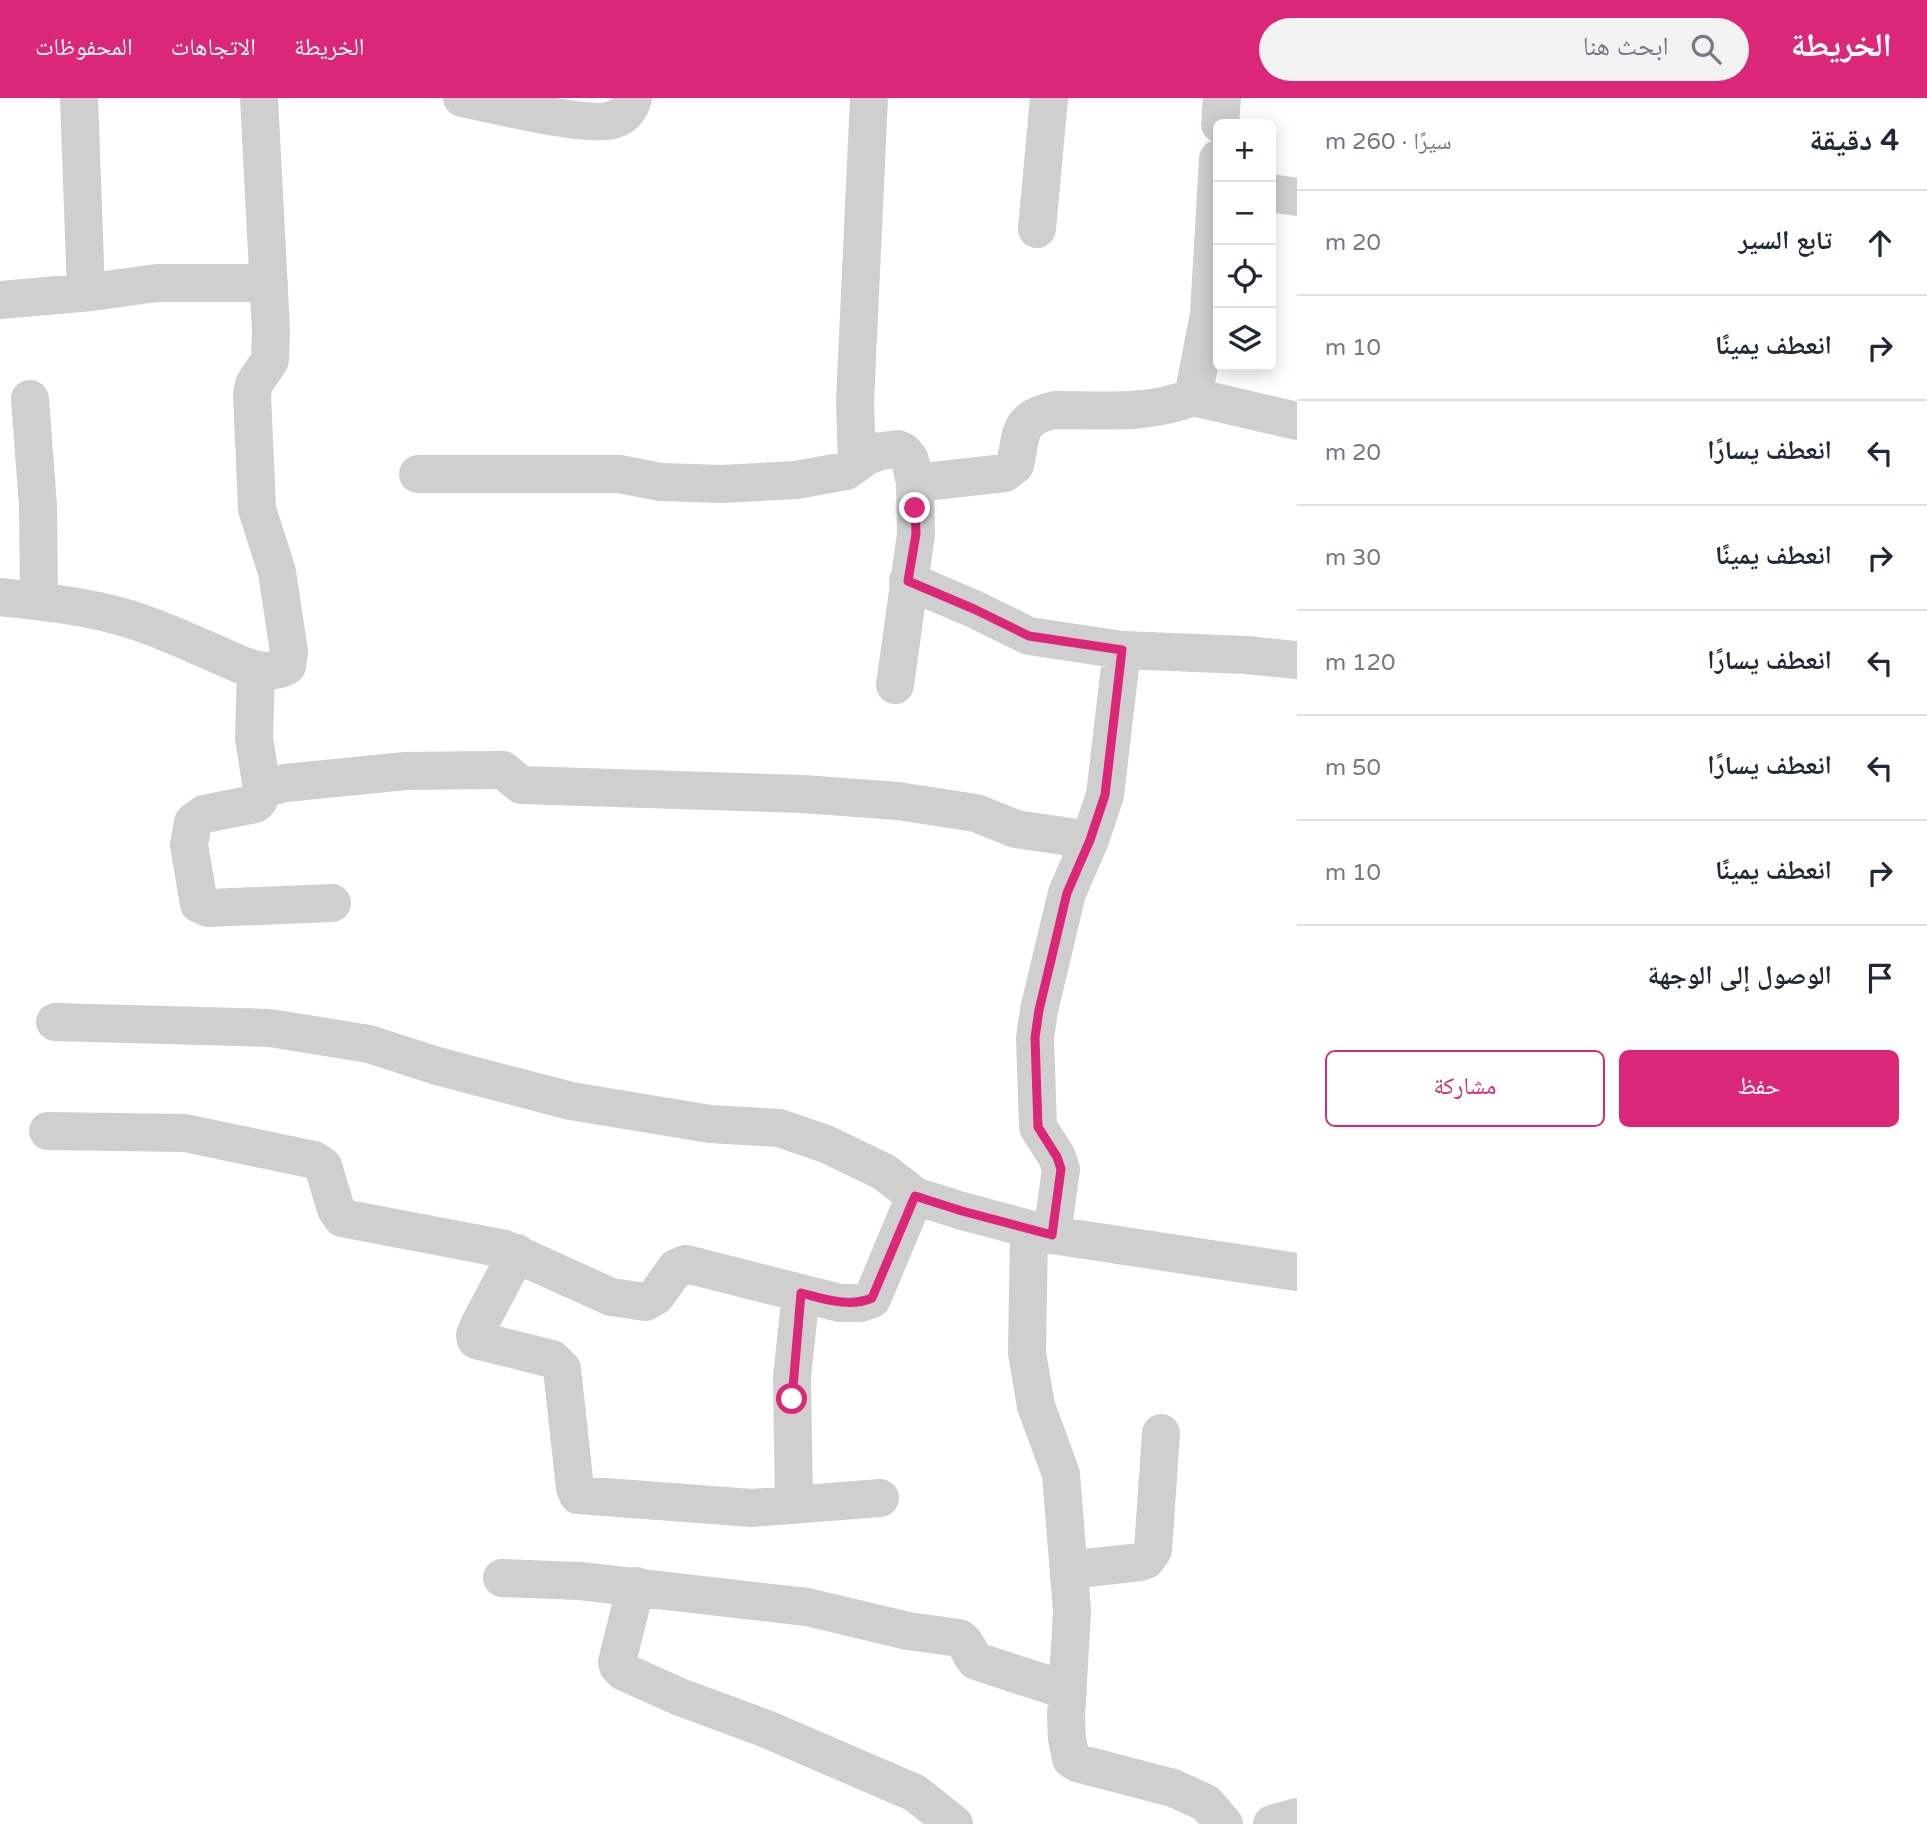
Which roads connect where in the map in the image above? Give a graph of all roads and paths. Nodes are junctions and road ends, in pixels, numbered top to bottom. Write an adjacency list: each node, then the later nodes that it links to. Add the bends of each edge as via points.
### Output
1 (79, 98): 14 (street)
2 (259, 98): 13 (street)
3 (462, 98): 4 (street, via 598,123 622,116)
4 (633, 98)
5 (869, 98): 19 (street, via 855,402)
6 (1049, 98): 12 (street)
7 (1222, 98): 8 (street)
8 (1220, 119)
9 (1218, 182): 16 (street, via 1209,314)
10 (1276, 193): 11 (street)
11 (1297, 197)
12 (1037, 229)
13 (269, 283): 14 (street, via 157,283); 27 (street, via 270,360 252,394 255,474 257,509 273,556 290,661 279,671)
14 (86, 292): 15 (street)
15 (0, 300)
16 (1193, 397): 18 (street); 21 (street, via 1144,411 1042,413 1021,430 1012,470)
17 (30, 399): 24 (street, via 38,506)
18 (1297, 421)
19 (858, 463): 20 (street, via 831,475 722,484 661,482 619,474); 21 (street, via 881,451 898,449 910,460)
20 (418, 474)
21 (915, 482): 22 (street, via 916,534)
22 (908, 581): 25 (street, via 1029,636); 28 (street)
23 (0, 597): 24 (street)
24 (38, 601): 27 (street, via 113,614)
25 (1122, 650): 26 (street); 30 (street, via 1105,795)
26 (1297, 660)
27 (256, 671): 29 (street, via 254,738)
28 (894, 685)
29 (262, 789): 30 (street, via 405,771 493,769 521,785 898,801 976,813 1016,829); 31 (street, via 255,804 204,814 193,822 189,845 199,904 208,908)
30 (1090, 840): 35 (street, via 1067,893 1035,1038 1038,1127 1061,1169)
31 (332, 903)
32 (55, 1022): 34 (street, via 270,1028 369,1044 571,1101 710,1124 779,1128 884,1172)
33 (48, 1131): 36 (street, via 185,1133 314,1160 323,1166 342,1218)
34 (915, 1196): 35 (street); 38 (street, via 872,1298 840,1303)
35 (1040, 1232): 37 (street); 42 (street, via 1027,1353 1036,1406 1061,1474)
36 (517, 1253): 38 (street, via 611,1297 645,1301 656,1296 676,1268 686,1264); 41 (street, via 475,1335 477,1340 552,1359 562,1369 578,1495 752,1508)
37 (1297, 1272)
38 (801, 1293): 41 (street, via 792,1377)
39 (1161, 1433): 42 (street, via 1150,1556 1140,1562)
40 (880, 1498): 41 (street)
41 (794, 1505)
42 (1069, 1570): 45 (street)
43 (502, 1578): 44 (street)
44 (636, 1586): 45 (street, via 807,1607 959,1638 976,1661); 47 (street, via 617,1662 624,1672 915,1793)
45 (1068, 1691): 48 (street, via 1071,1759 1173,1788 1206,1803)
46 (1297, 1817): 49 (street)
47 (954, 1824)
48 (1224, 1824)
49 (1272, 1824)

